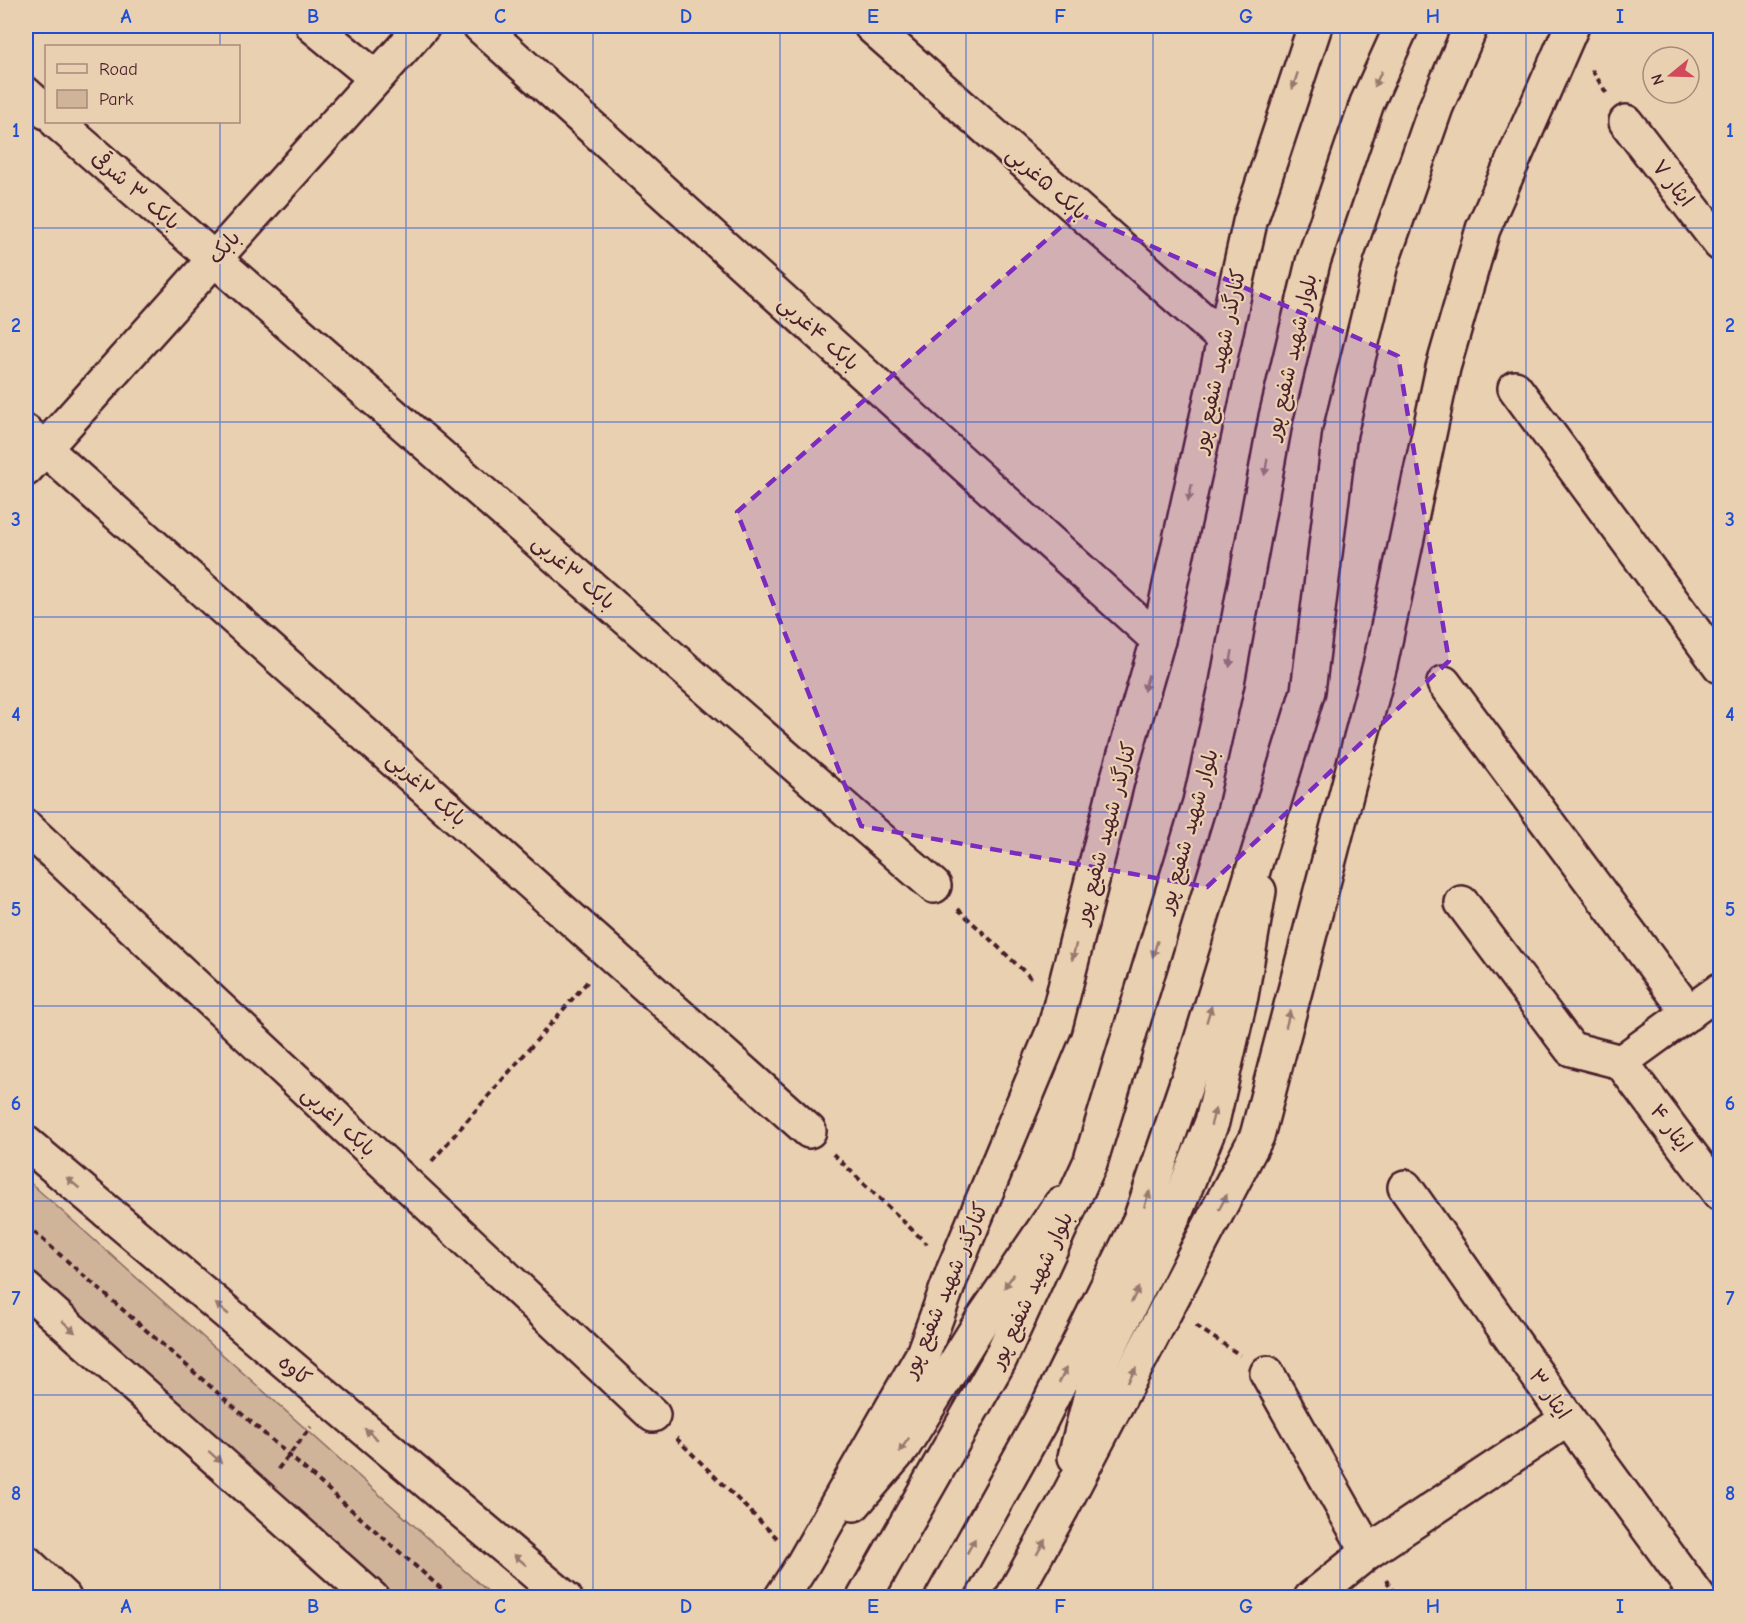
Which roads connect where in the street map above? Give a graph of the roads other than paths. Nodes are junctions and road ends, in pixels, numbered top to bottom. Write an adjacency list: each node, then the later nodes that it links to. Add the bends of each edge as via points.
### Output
1 (313, 26): 9 (street)
2 (423, 26): 9 (street, بابک)
3 (480, 26): 19 (street, بابک ۴غربی)
4 (871, 26): 16 (street, بابک ۵غربی)
5 (1315, 26): 16 (street, کنارگذر شهید شفیع پور, one-way to 16, via 1250,222)
6 (1402, 26): 31 (street, بلوار شهید شفیع پور, one-way to 31, via 1367,103 1313,262 1276,417 1227,683 1200,802)
7 (1471, 26): 22 (street, via 1436,107 1381,264 1340,434 1308,692)
8 (1570, 30): 38 (street, one-way to 8, via 1257,1136 1380,665 1449,347 1483,229)
9 (376, 78): 15 (street, بابک)
10 (26, 94): 11 (street)
11 (45, 111)
12 (1626, 122): 14 (street, ایثار ۷)
13 (58, 123): 15 (street, بابک ۳ شرقی)
14 (1720, 244)
15 (214, 259): 18 (street, بابک); 24 (street, بابک ۳غربی)
16 (1224, 339): 19 (street, کنارگذر شهید شفیع پور, one-way to 19)
17 (1515, 388): 20 (street)
18 (32, 449): 29 (street, بابک ۲غربی, via 612,954)
19 (1158, 640): 41 (street, کنارگذر شهید شفیع پور, one-way to 41, via 1117,781 1055,1027 954,1269 923,1354)
20 (1720, 666)
21 (1444, 683): 27 (street)
22 (1276, 798): 38 (street, one-way to 22, via 1096,1374 1174,1216 1212,1122 1241,996); 47 (street, one-way to 22, via 1040,1422 1140,1220 1198,1050)
23 (26, 827): 36 (street, بابک ۱غربی)
24 (934, 886)
25 (1462, 903): 28 (street, via 1571,1049)
26 (1720, 990): 27 (street)
27 (1689, 1013): 28 (street)
28 (1621, 1062): 33 (street, ایثار ۴)
29 (809, 1131)
30 (26, 1143): 42 (street, کاوه, one-way to 30)
31 (1090, 1163): 41 (street, one-way to 41, via 984,1317 903,1447); 46 (street, بلوار شهید شفیع پور, via 999,1361)
32 (1405, 1187): 37 (street, ایثار ۳)
33 (1720, 1194)
34 (26, 1288): 44 (street, one-way to 44)
35 (1268, 1373): 39 (street)
36 (653, 1415)
37 (1568, 1419): 39 (street); 50 (street, ایثار ۳)
38 (1062, 1508): 48 (street, one-way to 38)
39 (1368, 1552): 49 (street)
40 (26, 1562): 43 (street)
41 (803, 1564): 45 (street, کنارگذر شهید شفیع پور)
42 (565, 1597)
43 (64, 1598)
44 (372, 1598)
45 (781, 1598)
46 (864, 1598)
47 (942, 1598)
48 (1012, 1598)
49 (1311, 1598)
50 (1700, 1598)

